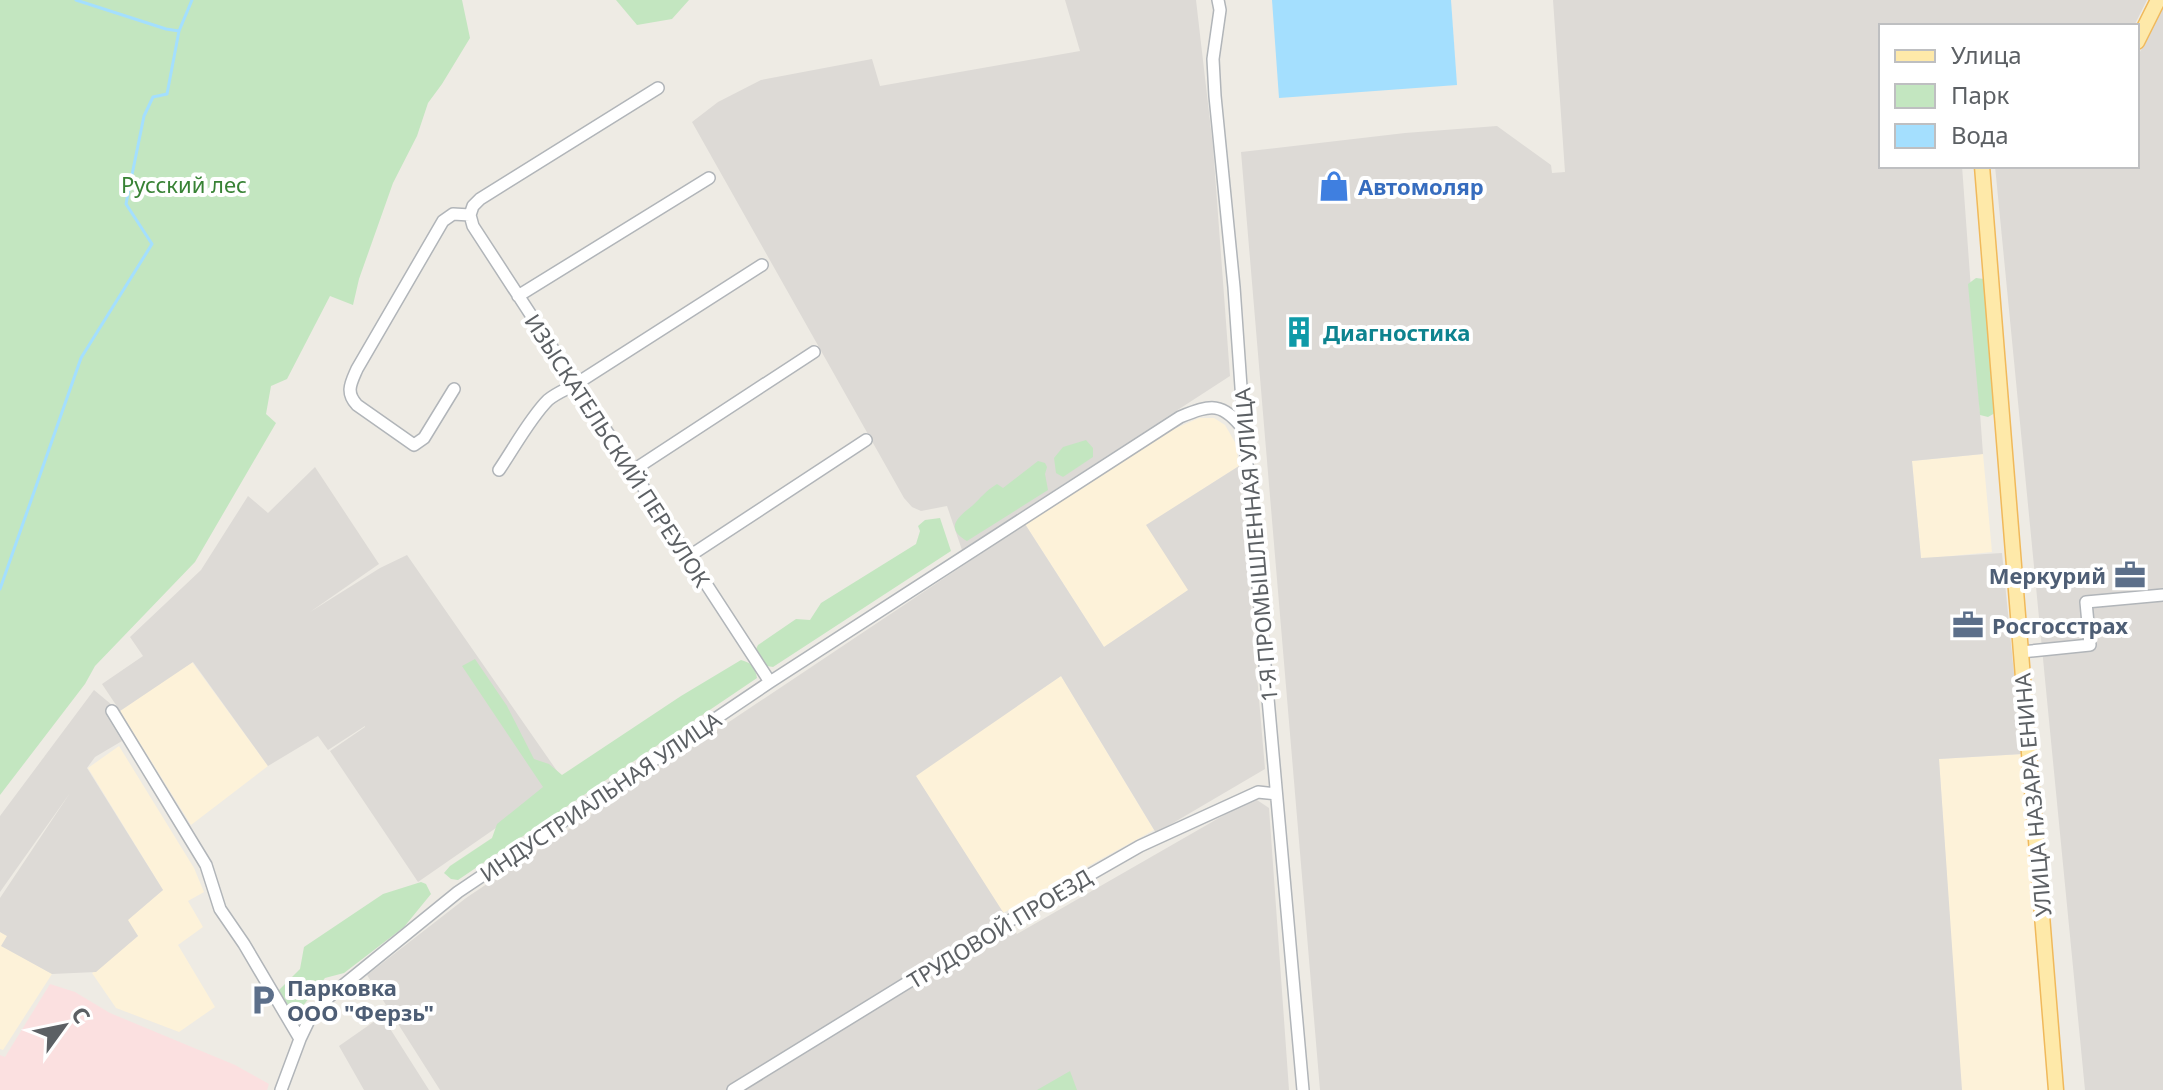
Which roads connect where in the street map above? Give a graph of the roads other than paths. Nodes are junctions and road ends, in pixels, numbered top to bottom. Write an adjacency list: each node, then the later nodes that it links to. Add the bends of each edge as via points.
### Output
1 (1218, 0): 13 (street, 1-Я ПРОМЫШЛЕННАЯ УЛИЦА, via 1215,96)
2 (2158, 0): 3 (main road)
3 (2139, 38)
4 (658, 88): 7 (street, via 480,199)
5 (1982, 168): 19 (main road, УЛИЦА НАЗАРА ЕНИНА)
6 (709, 178): 9 (street)
7 (470, 215): 9 (street, ИЗЫСКАТЕЛЬСКИЙ ПЕРЕУЛОК); 12 (street, via 453,214 443,221 349,390 357,405 414,445 424,438)
8 (762, 265): 11 (street)
9 (518, 296): 11 (street, ИЗЫСКАТЕЛЬСКИЙ ПЕРЕУЛОК)
10 (814, 352): 16 (street)
11 (576, 384): 15 (street, via 547,401); 16 (street, ИЗЫСКАТЕЛЬСКИЙ ПЕРЕУЛОК)
12 (454, 389)
13 (1244, 430): 20 (street, ИНДУСТРИАЛЬНАЯ УЛИЦА, via 1218,408 1180,417); 22 (street, 1-Я ПРОМЫШЛЕННАЯ УЛИЦА)
14 (866, 440): 17 (street)
15 (499, 470)
16 (632, 471): 17 (street, ИЗЫСКАТЕЛЬСКИЙ ПЕРЕУЛОК)
17 (688, 557): 20 (street, ИЗЫСКАТЕЛЬСКИЙ ПЕРЕУЛОК)
18 (2163, 595): 19 (street, via 2086,602 2090,645)
19 (2021, 652): 27 (main road, УЛИЦА НАЗАРА ЕНИНА)
20 (770, 682): 23 (street, ИНДУСТРИАЛЬНАЯ УЛИЦА, via 448,899 330,996 311,1016)
21 (112, 711): 23 (street, via 206,865 220,909)
22 (1276, 794): 25 (street, ТРУДОВОЙ ПРОЕЗД, via 1257,792 1147,842); 26 (street, 1-Я ПРОМЫШЛЕННАЯ УЛИЦА)
23 (300, 1039): 24 (street, ИНДУСТРИАЛЬНАЯ УЛИЦА)
24 (281, 1090)
25 (733, 1090)
26 (1303, 1090)
27 (2056, 1090)

